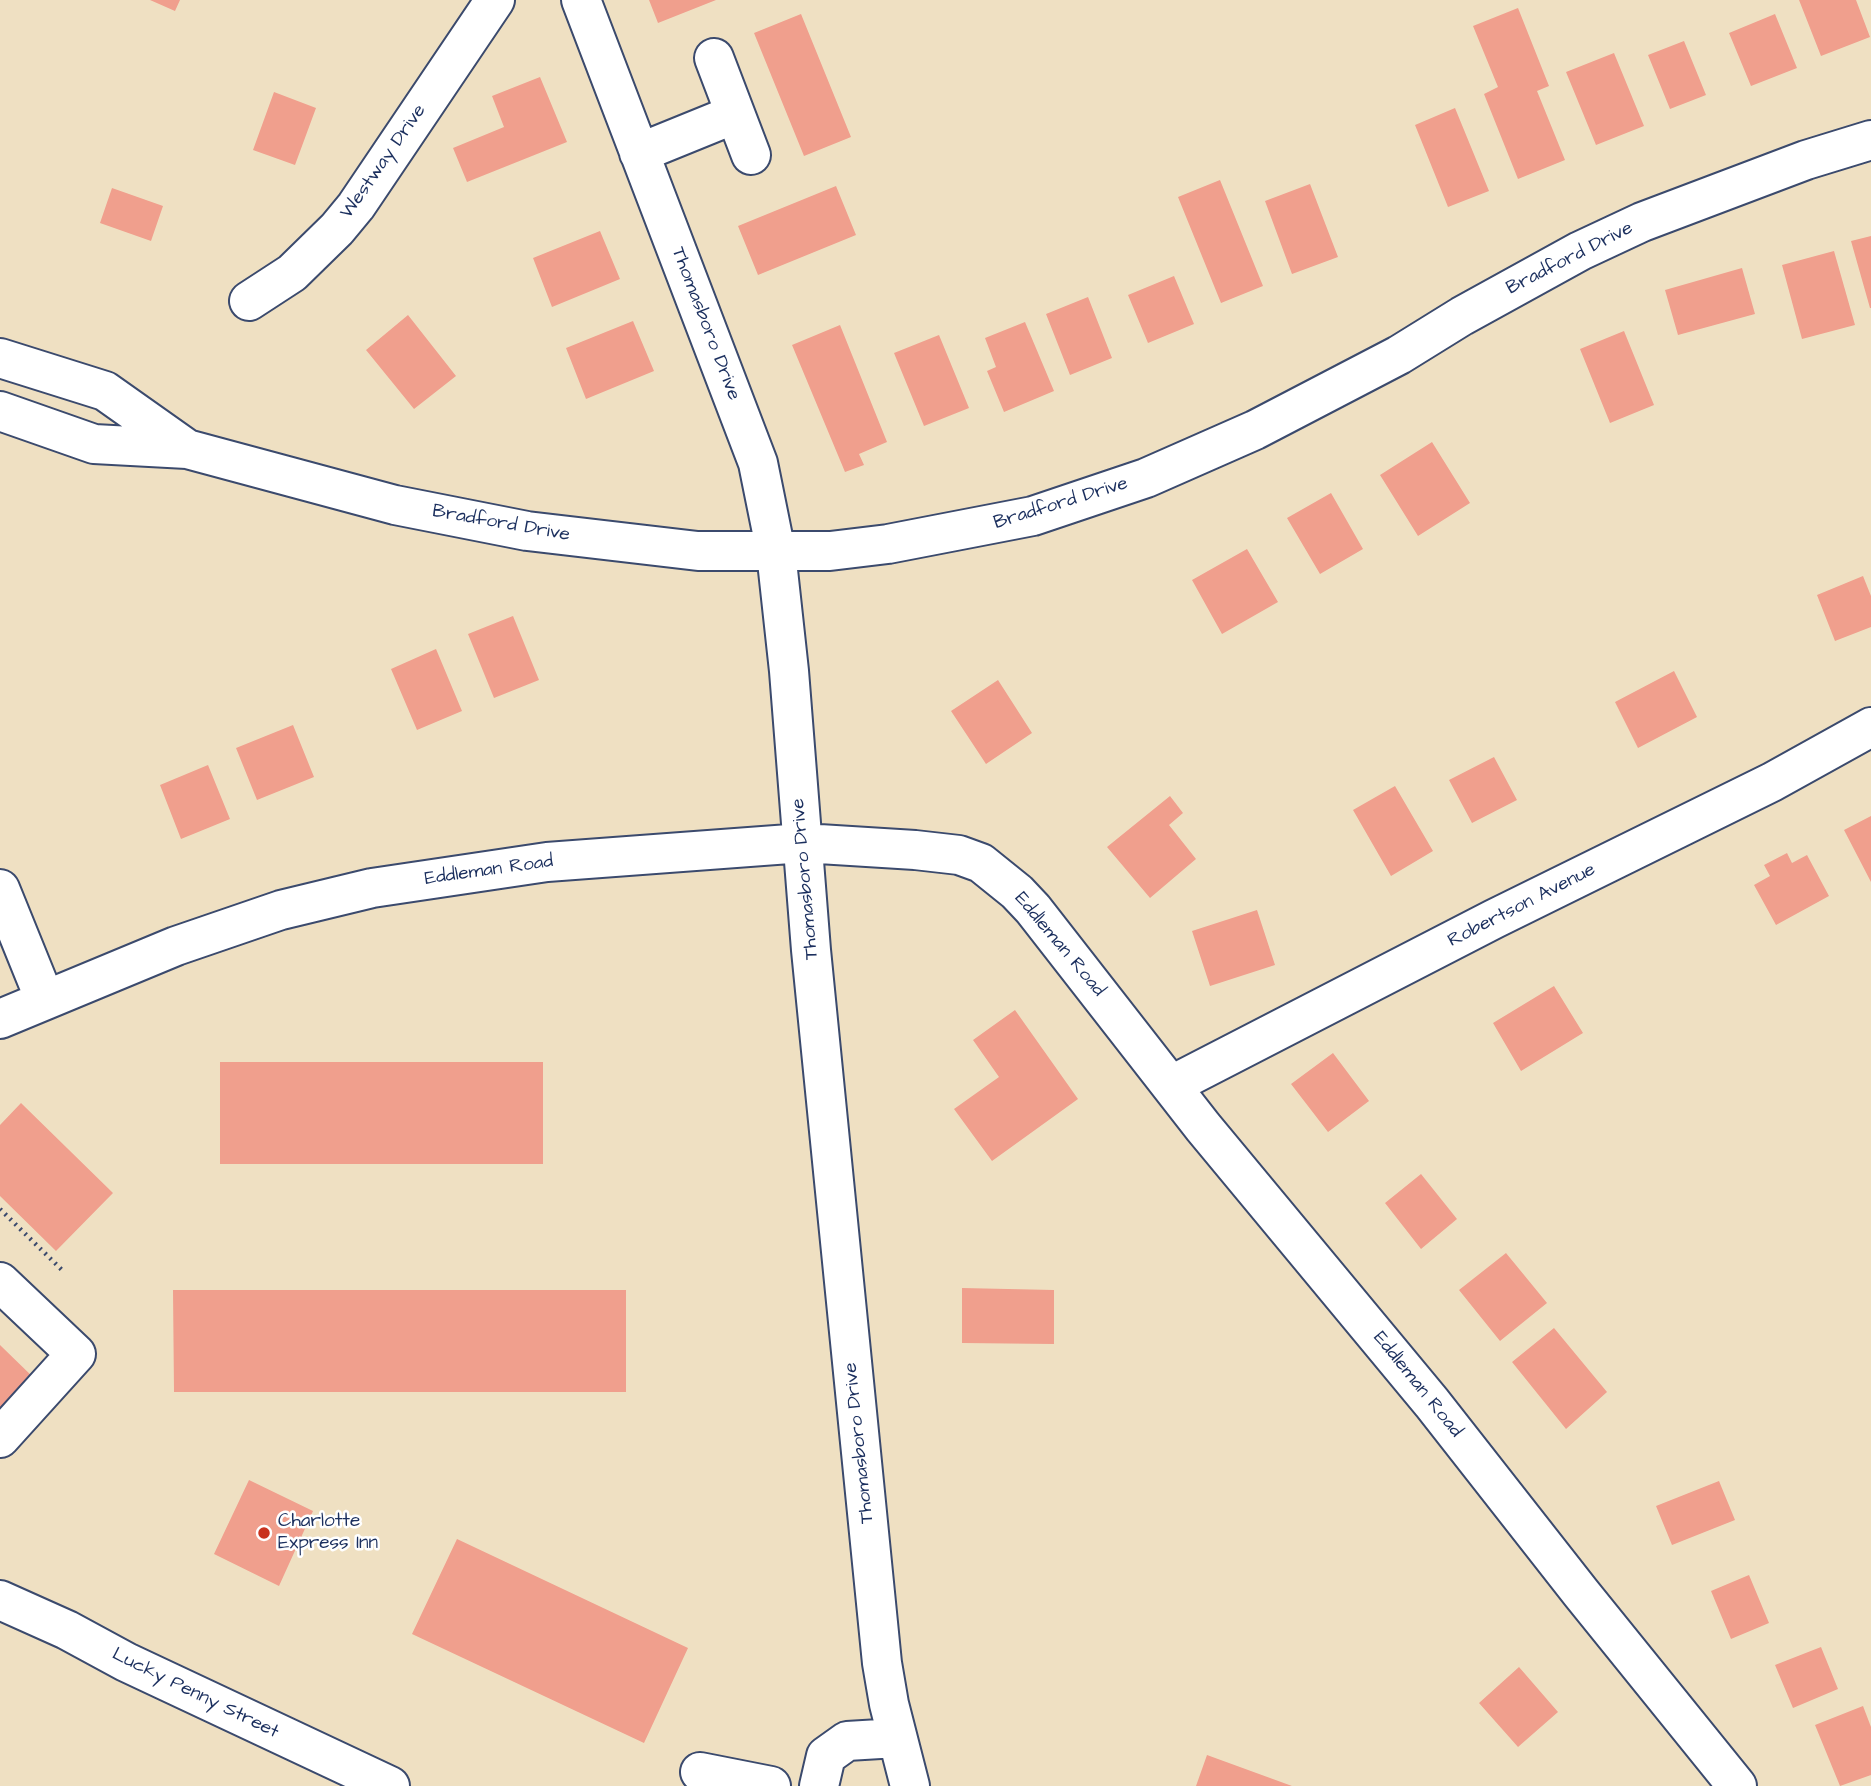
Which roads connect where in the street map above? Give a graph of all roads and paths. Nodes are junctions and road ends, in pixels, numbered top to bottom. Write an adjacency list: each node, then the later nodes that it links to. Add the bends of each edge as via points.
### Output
1 (495, 0): 8 (street, Westway Drive, via 356,206 292,273)
2 (581, 0): 6 (street, Thomasboro Drive)
3 (713, 58): 4 (street)
4 (736, 114): 6 (street); 7 (street)
5 (1871, 140): 12 (street, Bradford Drive, via 1642,222 1580,251 1399,355 1255,430 1146,478 1004,523 830,551)
6 (639, 153): 12 (street, Thomasboro Drive, via 758,463)
7 (751, 155)
8 (249, 301)
9 (0, 358): 11 (street, Bradford Drive, via 105,391)
10 (0, 411): 11 (street, Bradford Drive, via 94,444)
11 (187, 449): 12 (street, Bradford Drive, via 395,505 527,531 698,551)
12 (776, 552): 14 (street, Thomasboro Drive)
13 (1871, 727): 18 (street, Robertson Avenue, via 1772,782)
14 (803, 843): 16 (street, Eddleman Road, via 547,862 372,888 281,910); 18 (street, Eddleman Road, via 915,850 959,855 981,863 1033,909); 24 (street, Thomasboro Drive, via 882,1663)
15 (0, 889): 16 (street)
16 (45, 1000): 17 (street, Eddleman Road)
17 (0, 1018)
18 (1172, 1085): 30 (street, Eddleman Road)
19 (0, 1209): 20 (path)
20 (64, 1271)
21 (0, 1282): 22 (street, via 76,1354)
22 (0, 1438)
23 (0, 1600): 26 (street, Lucky Penny Street)
24 (897, 1738): 28 (street, via 847,1741 826,1756); 29 (street, Thomasboro Drive)
25 (700, 1772): 27 (street)
26 (390, 1786)
27 (771, 1786)
28 (819, 1786)
29 (910, 1786)
30 (1737, 1786)

